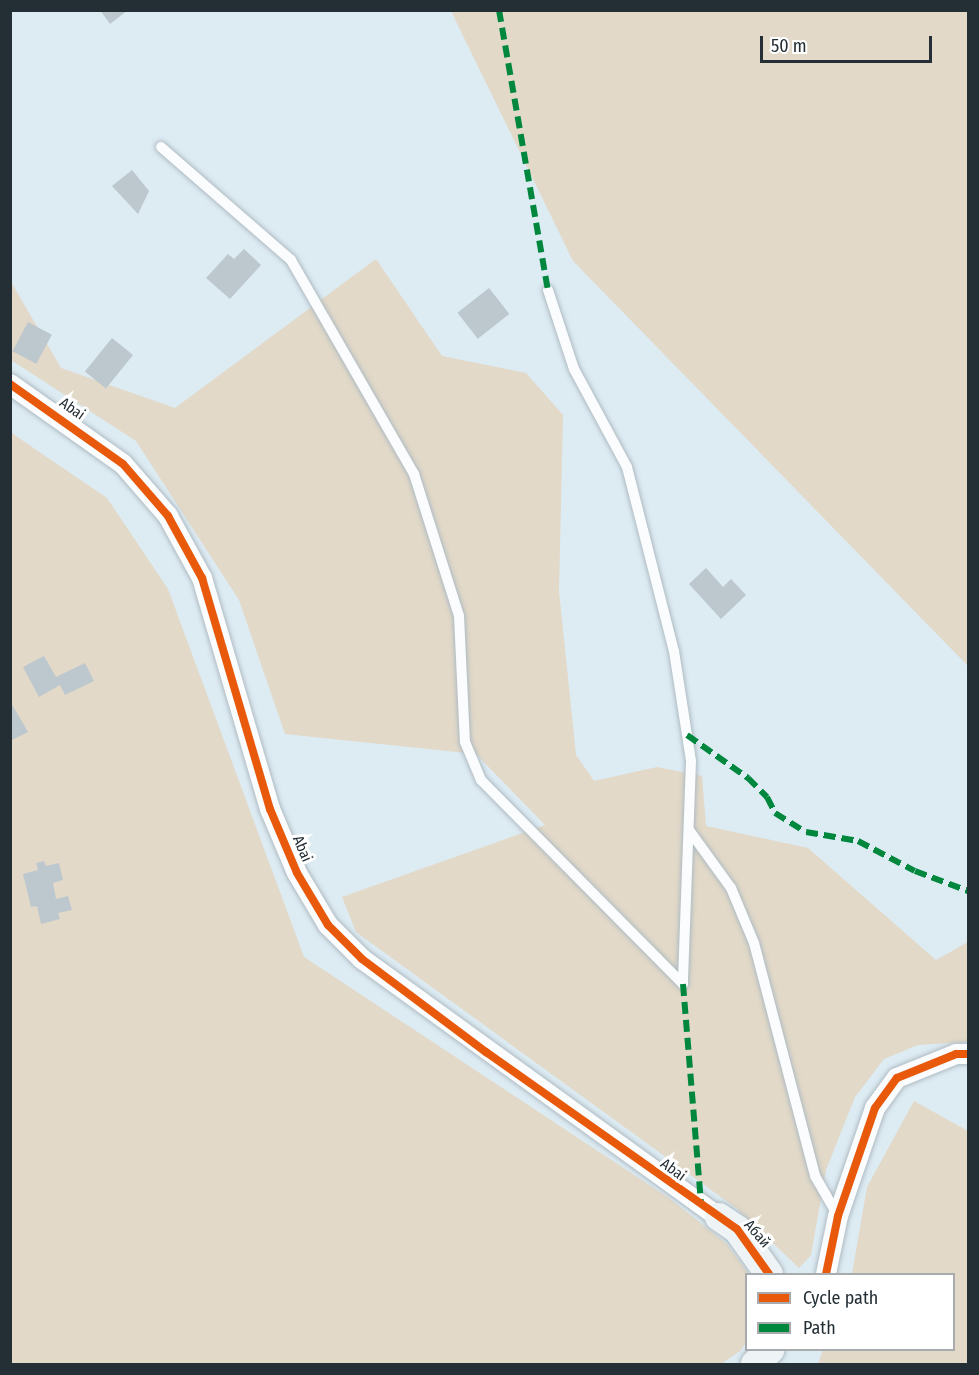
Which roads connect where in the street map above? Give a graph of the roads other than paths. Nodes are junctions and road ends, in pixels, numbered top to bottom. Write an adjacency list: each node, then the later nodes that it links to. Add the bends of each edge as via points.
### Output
1 (161, 147): 4 (lane, via 291,260 414,474 459,616 465,742 481,780 683,984)
2 (548, 290): 4 (lane, via 574,369 627,467 674,651 691,760)
3 (10, 384): 6 (street, Abai, via 123,464 168,516 202,578 270,809 297,873 328,925 362,959 400,988)
4 (689, 830): 7 (lane, via 731,888 754,943 815,1176)
5 (969, 1054): 7 (street, via 956,1054 897,1077 875,1108)
6 (718, 1216): 8 (street, Абай, via 737,1229)
7 (838, 1216): 9 (street)
8 (768, 1273)
9 (826, 1273)
10 (769, 1351): 11 (street)
11 (755, 1365)

